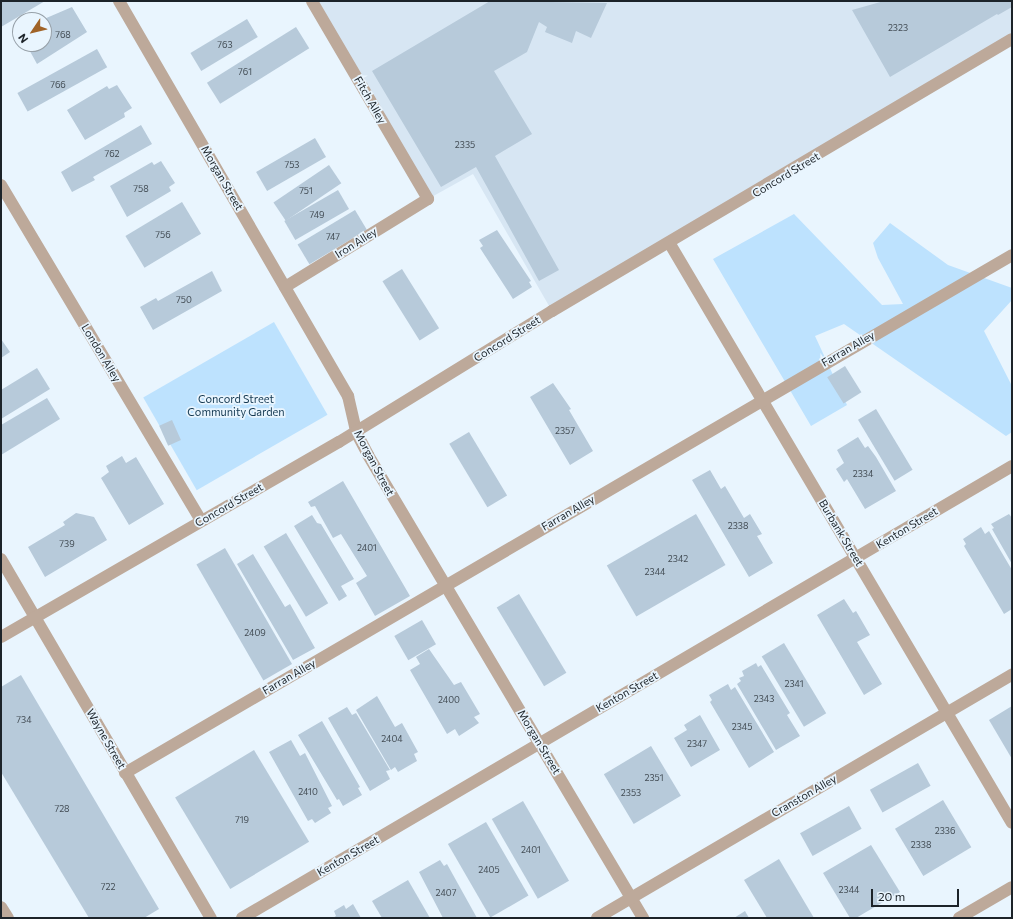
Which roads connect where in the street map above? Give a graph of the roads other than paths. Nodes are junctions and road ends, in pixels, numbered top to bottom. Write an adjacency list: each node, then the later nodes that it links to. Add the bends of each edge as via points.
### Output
1 (119, 1): 8 (street, Morgan Street)
2 (312, 1): 5 (street, Fitch Alley)
3 (1012, 39): 6 (street, Concord Street)
4 (1, 185): 12 (street, London Alley)
5 (428, 199): 8 (street, Iron Alley)
6 (670, 244): 9 (street, Burbank Street); 10 (street, Concord Street, via 552,311)
7 (1012, 255): 9 (street, Farran Alley)
8 (285, 287): 10 (street, Morgan Street, via 348,396)
9 (761, 401): 13 (street, Burbank Street); 15 (street, Farran Alley)
10 (356, 432): 12 (street, Concord Street); 15 (street, Morgan Street)
11 (1012, 466): 13 (street, Kenton Street)
12 (201, 520): 16 (street, Concord Street)
13 (856, 558): 19 (street, Burbank Street); 20 (street, Kenton Street)
14 (1, 559): 16 (street, Wayne Street)
15 (445, 585): 20 (street, Morgan Street); 21 (street, Farran Alley)
16 (34, 617): 17 (street, Concord Street); 21 (street, Wayne Street)
17 (1, 637)
18 (1012, 674): 19 (street, Cranston Alley)
19 (947, 714): 22 (street, Burbank Street); 24 (street, Cranston Alley)
20 (540, 744): 24 (street, Morgan Street); 28 (street, Kenton Street)
21 (125, 773): 27 (street, Wayne Street)
22 (1012, 823)
23 (1012, 887): 31 (street)
24 (631, 898): 29 (street, Cranston Alley); 30 (street, Morgan Street)
25 (1, 907): 26 (street)
26 (8, 918)
27 (211, 918)
28 (242, 918)
29 (597, 918)
30 (643, 918)
31 (959, 918)

